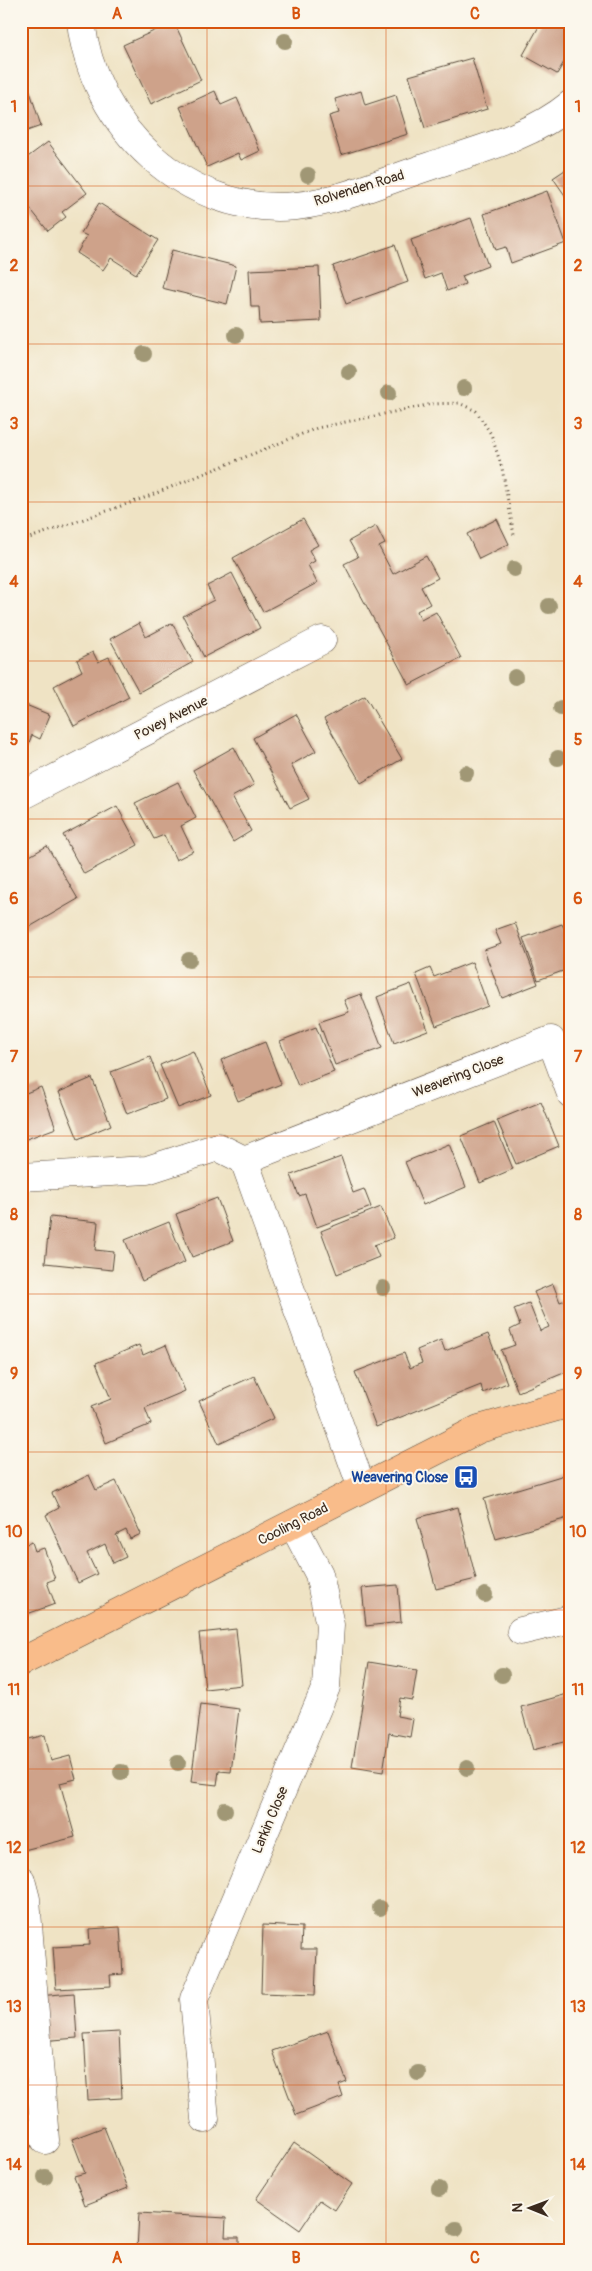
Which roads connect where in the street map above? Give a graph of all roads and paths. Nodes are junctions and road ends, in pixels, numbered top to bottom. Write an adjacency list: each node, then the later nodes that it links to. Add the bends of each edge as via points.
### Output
1 (81, 21): 2 (street, Rolvenden Road, via 98,87 129,135 172,173 214,195 249,205 296,206 336,197 533,129)
2 (571, 104)
3 (514, 535): 4 (path, via 502,468 491,434 476,411 459,403 432,404 317,428 144,498)
4 (21, 541)
5 (322, 640): 6 (street, Povey Avenue)
6 (21, 796)
7 (571, 1094): 8 (street, Weavering Close, via 551,1040)
8 (244, 1160): 9 (street, via 218,1148 147,1170); 11 (street)
9 (21, 1177)
10 (571, 1403): 11 (main road, Cooling Road, via 479,1429)
11 (362, 1488): 12 (main road, Cooling Road)
12 (293, 1524): 15 (main road, Cooling Road); 17 (street, Larkin Close, via 319,1574 330,1625 326,1687 194,1999)
13 (571, 1619): 14 (street)
14 (521, 1631)
15 (21, 1662)
16 (21, 1880): 18 (street, via 26,1899)
17 (205, 2119)
18 (45, 2140)

